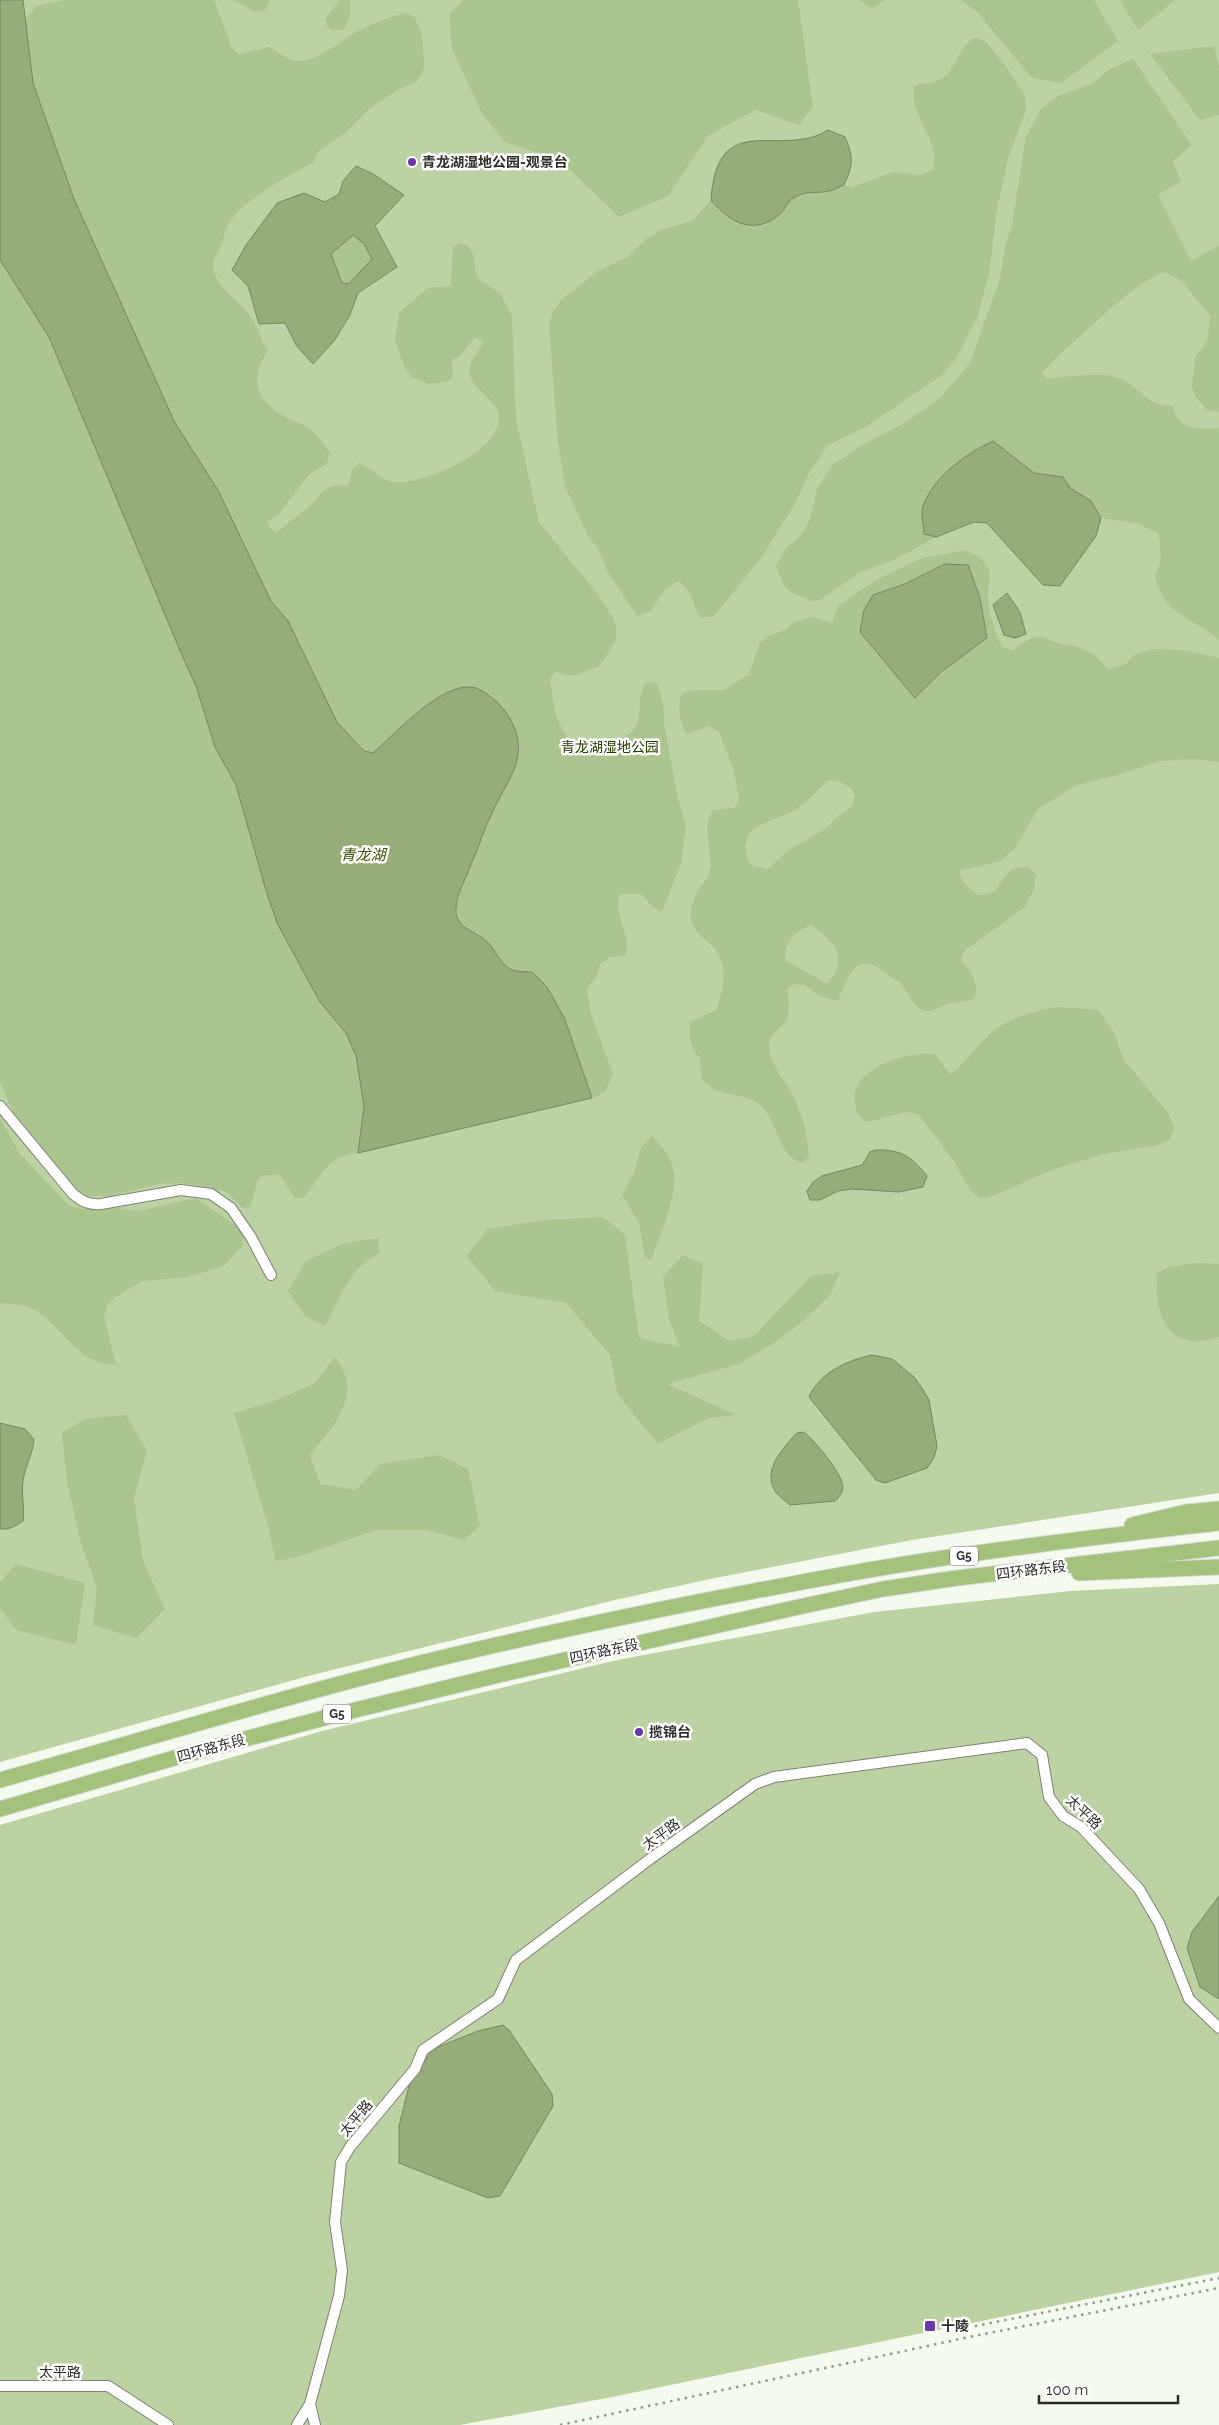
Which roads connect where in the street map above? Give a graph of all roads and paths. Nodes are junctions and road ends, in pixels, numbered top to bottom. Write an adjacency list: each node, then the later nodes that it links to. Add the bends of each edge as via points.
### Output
1 (0, 1106): 2 (street, via 83,1202 101,1204 181,1190 211,1194 231,1208)
2 (271, 1275)
3 (1219, 1509): 5 (highway, via 1186,1512)
4 (1219, 1523): 5 (highway, 四环路东段 / G5)
5 (1041, 1545): 9 (highway, 四环路东段 / G5, via 858,1572 513,1641 386,1672)
6 (1219, 1548): 8 (highway, 四环路东段 / G5)
7 (1219, 1567): 8 (highway)
8 (957, 1578): 10 (highway, 四环路东段 / G5, via 883,1589 717,1625 343,1713)
9 (0, 1780)
10 (0, 1809)
11 (1219, 2028): 13 (street, 太平路, via 1189,1999 1159,1922 1139,1889 1081,1827 1064,1816 1049,1797 1042,1755 1027,1743 774,1776 755,1784 658,1853 516,1960 498,1999 423,2050 415,2069 350,2147 341,2162 335,2222 342,2270 339,2296)
12 (0, 2386): 14 (street, 太平路, via 108,2386)
13 (310, 2404): 15 (street, 太平路); 16 (street)
14 (168, 2425)
15 (297, 2425)
16 (315, 2425)

